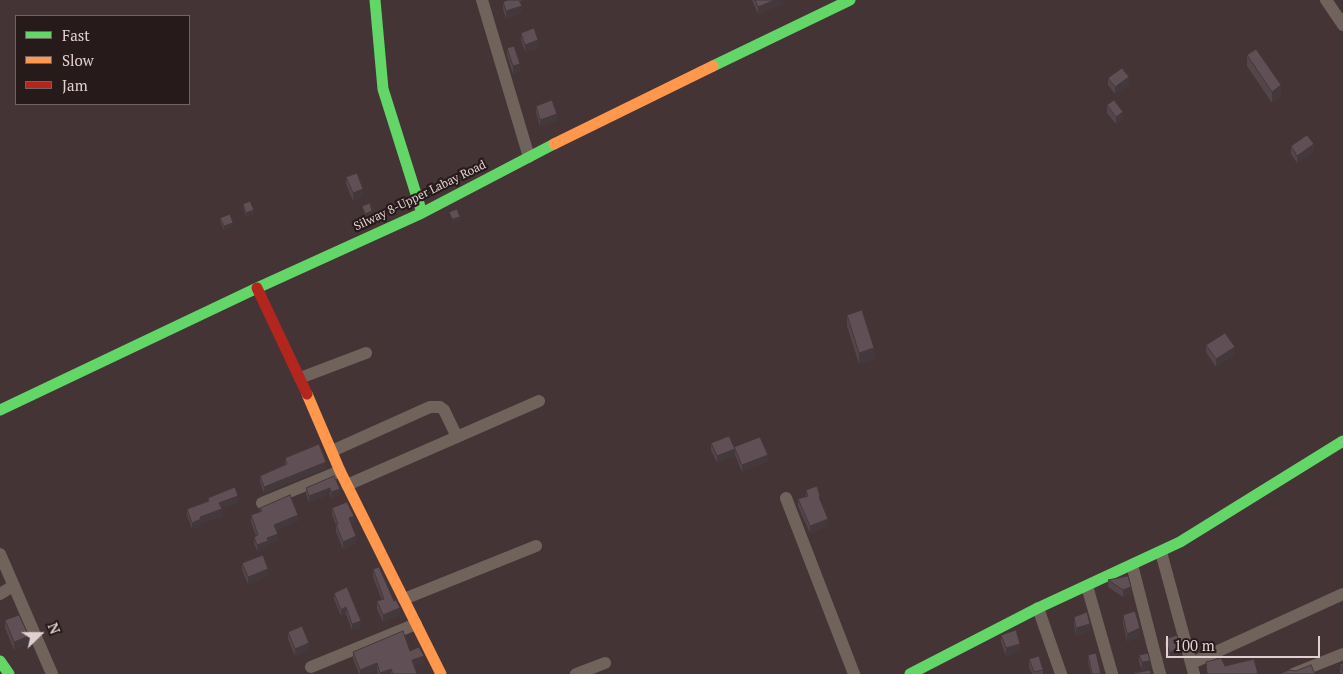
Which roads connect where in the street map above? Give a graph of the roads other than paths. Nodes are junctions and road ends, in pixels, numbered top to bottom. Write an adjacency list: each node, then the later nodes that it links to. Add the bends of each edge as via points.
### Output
1 (375, 0): 7 (street, via 383,89)
2 (482, 0): 6 (street)
3 (850, 0): 6 (street, Silway 8-Upper Labay Road)
4 (1326, 0): 5 (street)
5 (1343, 25)
6 (529, 157): 7 (street, Silway 8-Upper Labay Road)
7 (422, 213): 8 (street, Silway 8-Upper Labay Road)
8 (258, 288): 10 (street); 12 (street, Silway 8-Upper Labay Road)
9 (366, 353): 10 (street)
10 (300, 378): 15 (street)
11 (539, 401): 13 (street)
12 (0, 410)
13 (457, 437): 15 (street, via 444,410 430,407); 17 (street)
14 (1343, 442): 21 (street)
15 (332, 451): 16 (street)
16 (340, 471): 17 (street); 19 (street)
17 (347, 485): 28 (street)
18 (786, 498): 40 (street)
19 (262, 503)
20 (536, 546): 28 (street)
21 (1161, 552): 23 (street); 35 (street)
22 (0, 554): 24 (street)
23 (1132, 565): 25 (street); 44 (street)
24 (13, 586): 26 (street); 37 (street)
25 (1088, 586): 29 (street); 43 (street)
26 (0, 594)
27 (1343, 594): 35 (street)
28 (404, 600): 30 (street)
29 (1038, 608): 41 (street); 42 (street)
30 (416, 624): 34 (street); 38 (street)
31 (1343, 654): 45 (street)
32 (0, 662): 36 (street)
33 (605, 664): 39 (street)
34 (311, 667)
35 (1193, 668)
36 (9, 674)
37 (52, 674)
38 (441, 674)
39 (576, 674)
40 (854, 674)
41 (910, 674)
42 (1061, 674)
43 (1112, 674)
44 (1160, 674)
45 (1293, 674)

